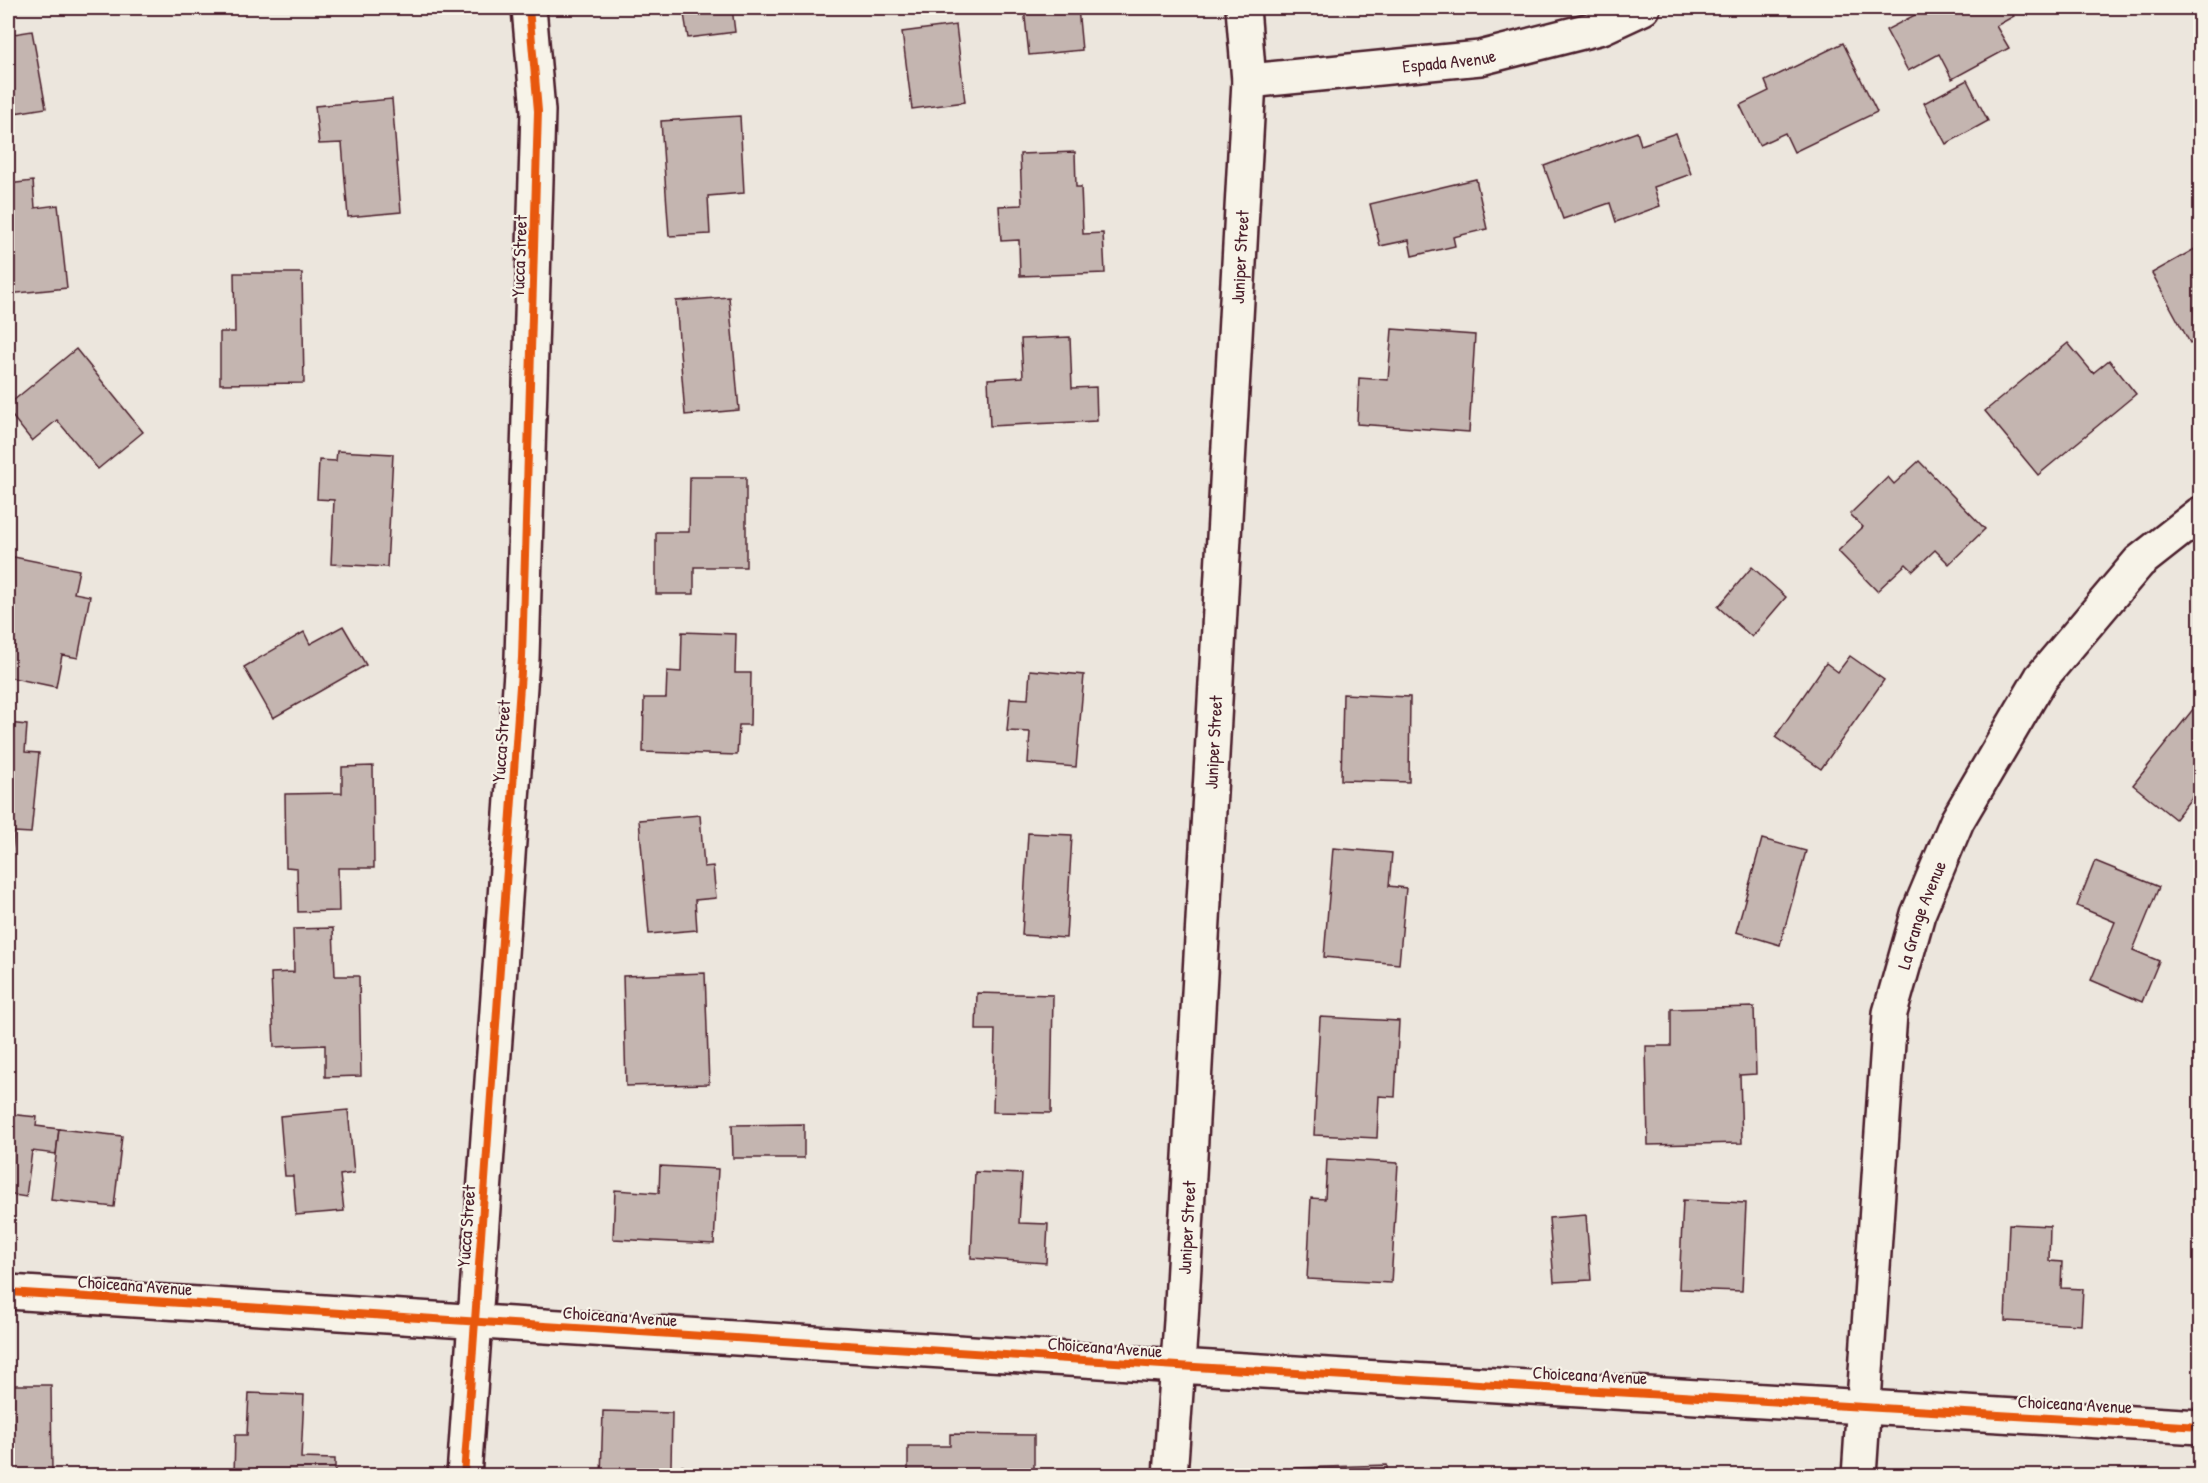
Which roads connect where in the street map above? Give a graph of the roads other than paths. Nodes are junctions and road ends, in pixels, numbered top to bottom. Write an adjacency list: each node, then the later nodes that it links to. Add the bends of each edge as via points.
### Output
1 (529, 8): 7 (street, Yucca Street, via 538,111 522,658)
2 (1243, 8): 4 (street, Juniper Street)
3 (1643, 8): 4 (street, Espada Avenue, via 1602,27 1480,58)
4 (1249, 81): 8 (street, Juniper Street)
5 (2200, 514): 9 (street, La Grange Avenue, via 2139,562 2041,678 1957,821 1918,914 1890,1013)
6 (8, 1292): 7 (street, Choiceana Avenue)
7 (474, 1322): 8 (street, Choiceana Avenue); 11 (street, Yucca Street)
8 (1178, 1366): 9 (street, Choiceana Avenue); 12 (street, Juniper Street)
9 (1863, 1406): 10 (street, Choiceana Avenue); 13 (street, La Grange Avenue)
10 (2200, 1426)
11 (464, 1476)
12 (1170, 1476)
13 (1859, 1476)

